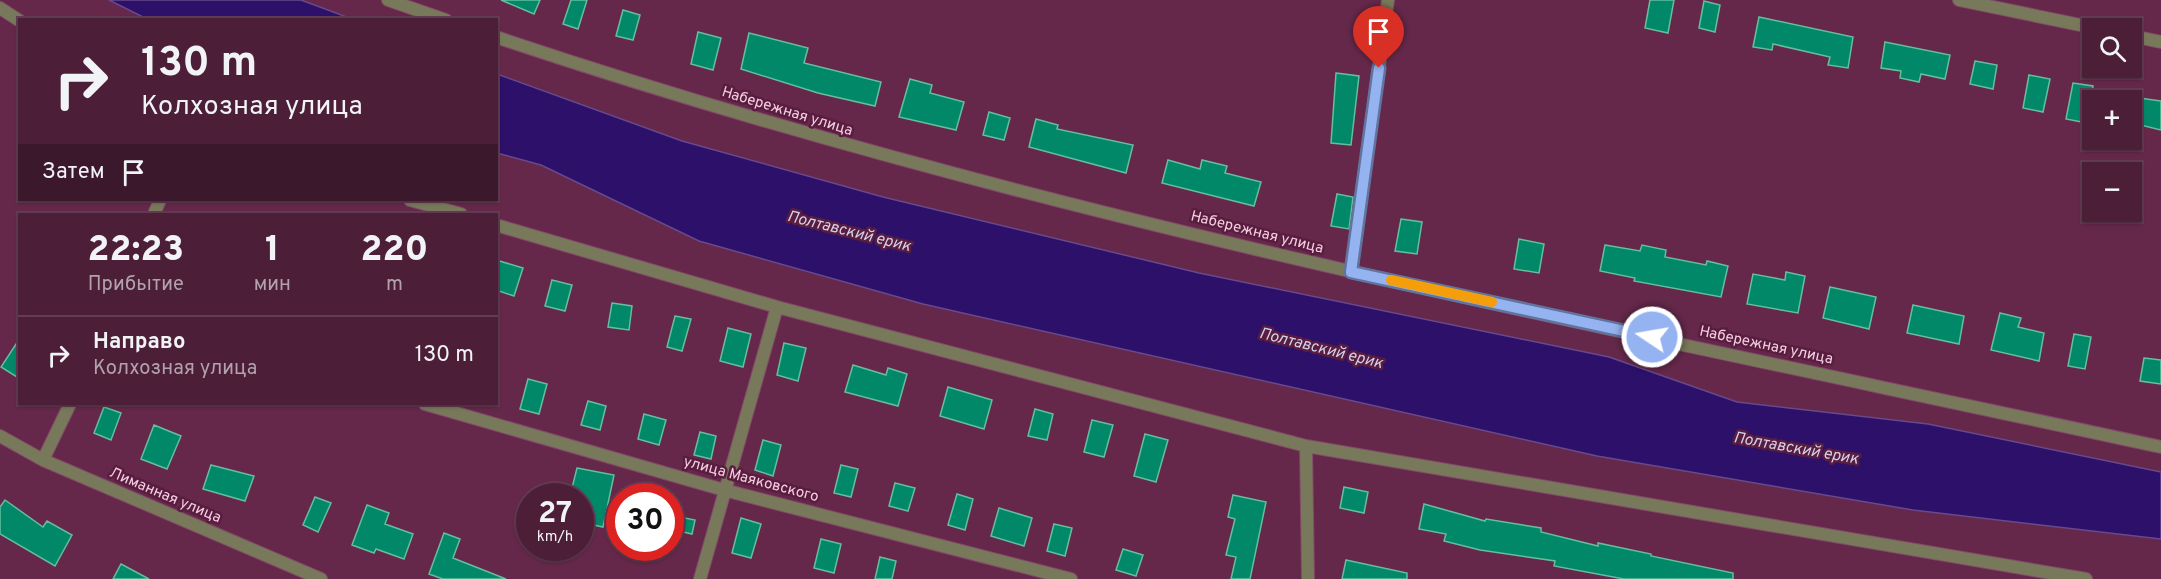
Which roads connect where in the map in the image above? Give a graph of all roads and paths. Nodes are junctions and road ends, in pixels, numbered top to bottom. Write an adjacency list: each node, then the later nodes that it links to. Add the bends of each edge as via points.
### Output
1 (388, 0): 5 (street)
2 (1388, 0): 14 (street)
3 (1959, 0): 7 (street)
4 (0, 8): 6 (street)
5 (440, 18)
6 (18, 20)
7 (2082, 25)
8 (498, 37): 14 (street, Набережная улица, via 858,149)
9 (2142, 38): 10 (street)
10 (2161, 42)
11 (414, 201): 12 (street)
12 (457, 213)
13 (498, 226): 15 (street)
14 (1351, 272): 20 (street, Набережная улица)
15 (777, 307): 19 (street); 22 (street)
16 (70, 405): 21 (street)
17 (428, 405): 22 (street, улица Маяковского)
18 (0, 436): 21 (street, Лиманная улица)
19 (1306, 446): 26 (street); 27 (street)
20 (2161, 447)
21 (43, 460): 23 (street, Лиманная улица)
22 (724, 490): 24 (street); 25 (street, улица Маяковского)
23 (321, 579)
24 (700, 579)
25 (1071, 579)
26 (1308, 579)
27 (2086, 579)

